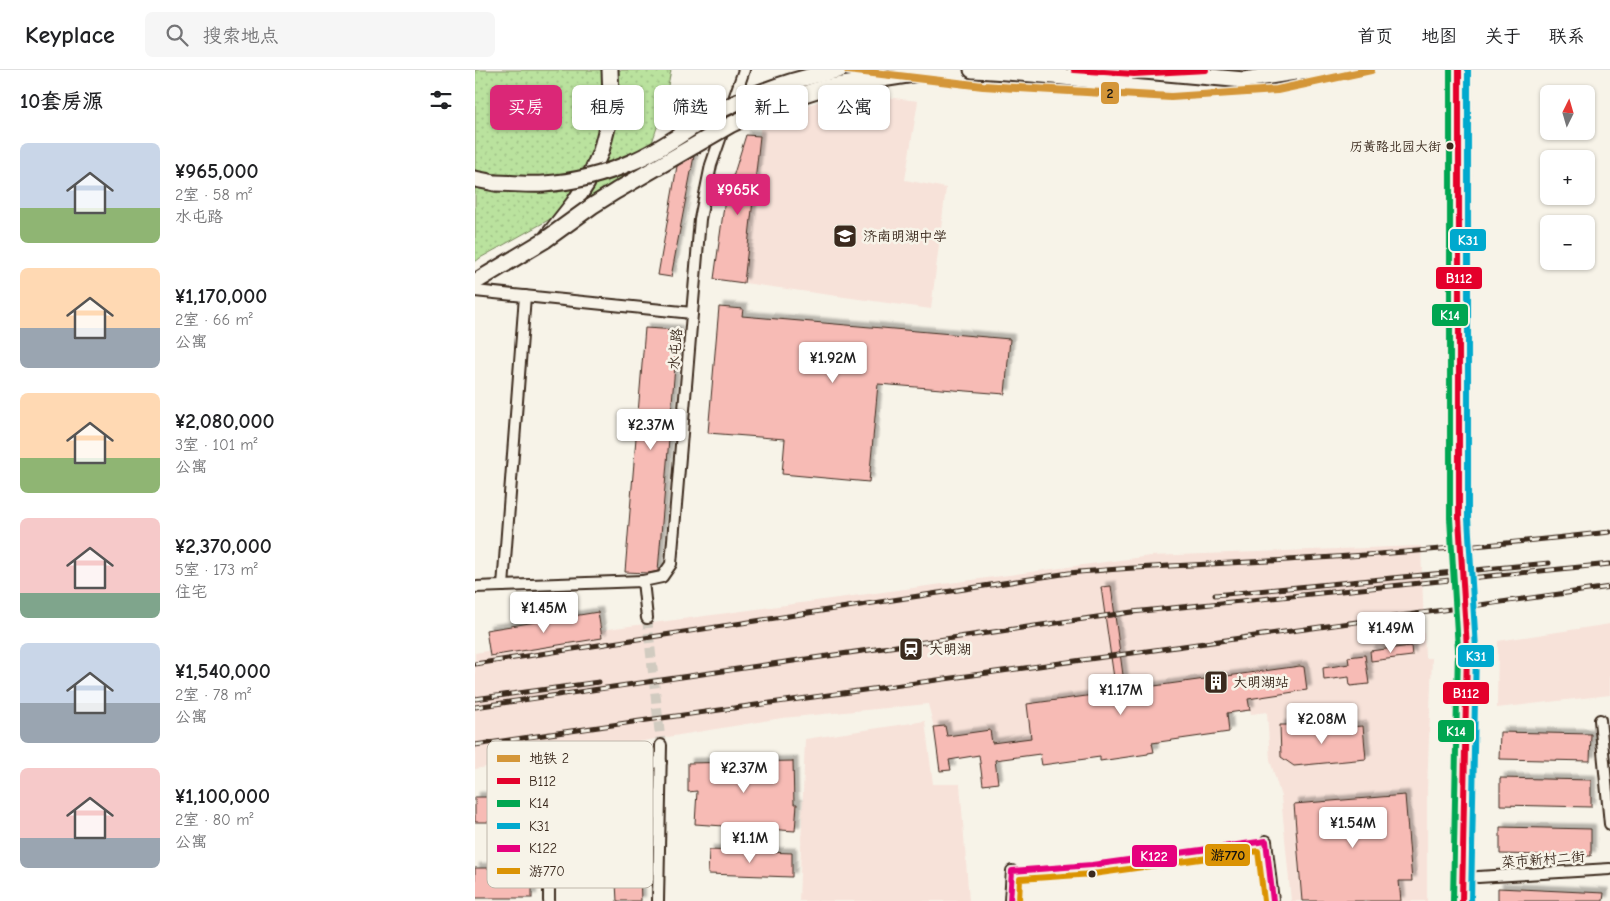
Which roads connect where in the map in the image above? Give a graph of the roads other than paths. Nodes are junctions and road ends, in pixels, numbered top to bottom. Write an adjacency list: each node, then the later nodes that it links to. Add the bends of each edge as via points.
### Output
1 (610, 70): 13 (highway, bridge, via 609,120 601,151 587,183)
2 (744, 70): 17 (street, 水屯路, via 711,165 700,219)
3 (839, 70): 12 (highway, bridge, via 805,76 762,91 721,110 647,156 610,170 544,184 495,183)
4 (940, 70): 13 (highway, bridge, via 823,88 776,103 730,125 616,191)
5 (972, 70): 11 (highway, bridge, via 1159,85 1203,85)
6 (1074, 70): 8 (main road, via 1134,74)
7 (1133, 70): 11 (highway, bridge)
8 (1206, 70)
9 (1459, 70): 36 (street, via 1459,518 1467,649)
10 (1302, 71): 11 (highway, bridge)
11 (1244, 80)
12 (475, 179)
13 (545, 240): 14 (highway)
14 (475, 282)
15 (475, 291): 16 (street)
16 (525, 296): 17 (street); 19 (street)
17 (692, 313): 18 (street, 水屯路, via 671,564 662,577)
18 (643, 582): 19 (street); 21 (street)
19 (503, 586): 20 (street)
20 (475, 587)
21 (647, 618)
22 (1600, 720): 26 (street)
23 (661, 745): 25 (street)
24 (653, 762): 25 (street)
25 (661, 762): 33 (street)
26 (1610, 824)
27 (1266, 840): 35 (street)
28 (1610, 868): 30 (street, 菜市新村二街)
29 (1012, 871): 34 (street)
30 (1478, 877)
31 (549, 888): 32 (street)
32 (549, 901)
33 (657, 901)
34 (1010, 901)
35 (1273, 901)
36 (1462, 901)

